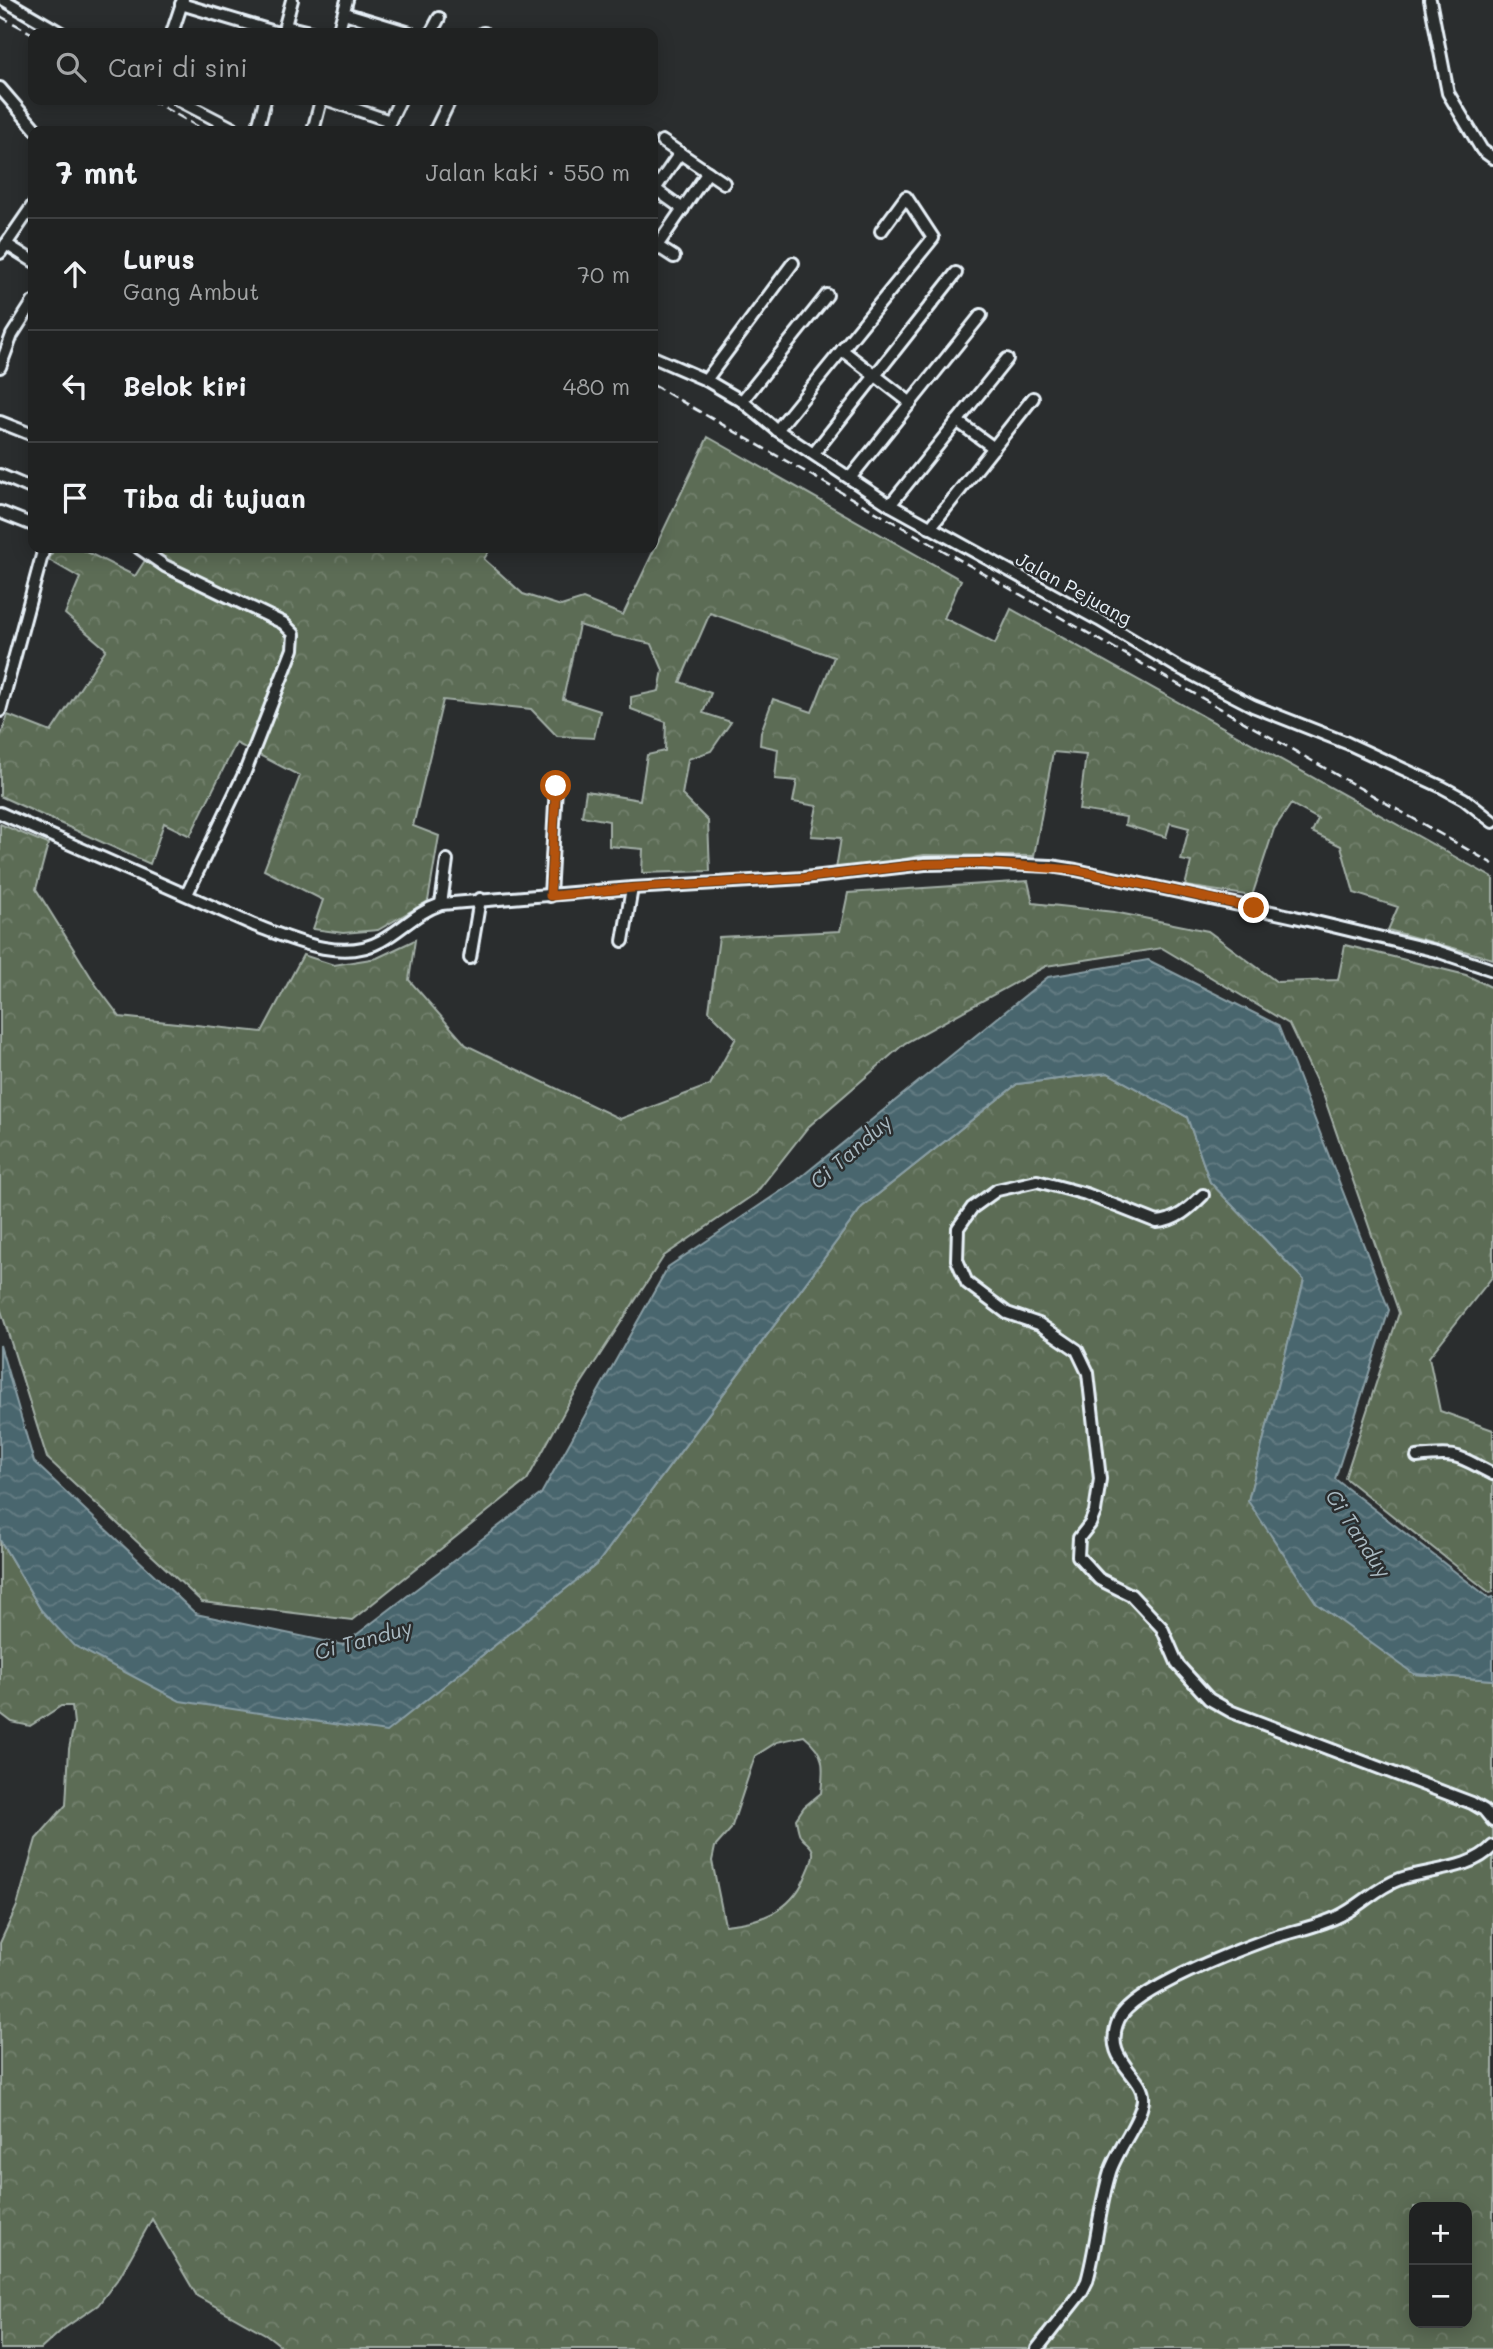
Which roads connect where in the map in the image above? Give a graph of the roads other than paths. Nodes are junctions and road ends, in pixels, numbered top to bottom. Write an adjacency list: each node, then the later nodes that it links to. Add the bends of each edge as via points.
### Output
1 (4, 0): 8 (street)
2 (292, 0): 11 (street)
3 (347, 0): 6 (street)
4 (1430, 0): 30 (street, via 1448,93 1482,150)
5 (182, 2): 9 (street); 10 (street)
6 (344, 13): 12 (street); 13 (street)
7 (439, 18): 14 (street)
8 (52, 28)
9 (174, 28)
10 (272, 28)
11 (283, 28)
12 (340, 28)
13 (394, 28)
14 (434, 28)
15 (0, 88): 22 (street)
16 (188, 105): 23 (street)
17 (264, 105): 24 (street)
18 (320, 105): 25 (street)
19 (339, 105): 26 (street)
20 (398, 105): 26 (street)
21 (448, 105): 27 (street)
22 (33, 126)
23 (227, 126)
24 (258, 126)
25 (314, 126)
26 (387, 126)
27 (437, 126)
28 (662, 141): 29 (street)
29 (680, 153): 31 (street); 33 (street)
30 (1493, 158)
31 (708, 172): 32 (street); 35 (street)
32 (724, 183)
33 (658, 184)
34 (658, 193): 35 (street)
35 (683, 209): 38 (street)
36 (28, 212): 40 (street)
37 (881, 231): 48 (street, via 906,197 933,238)
38 (658, 241)
39 (658, 247): 41 (street)
40 (3, 249): 42 (street)
41 (674, 257)
42 (28, 259)
43 (793, 263): 53 (street)
44 (956, 273): 52 (street)
45 (827, 295): 55 (street)
46 (28, 310): 51 (street)
47 (981, 315): 56 (street)
48 (842, 349): 52 (street); 59 (street)
49 (658, 359): 53 (street, Jalan Pejuang)
50 (1007, 359): 57 (street)
51 (0, 367)
52 (876, 376): 56 (street); 62 (street)
53 (706, 380): 55 (street, Jalan Pejuang)
54 (1033, 398): 61 (street)
55 (742, 401): 59 (street, Jalan Pejuang)
56 (911, 402): 64 (street)
57 (957, 421): 61 (street); 66 (street)
58 (0, 422): 60 (street)
59 (777, 430): 62 (street, Jalan Pejuang)
60 (28, 433)
61 (994, 448): 69 (street)
62 (814, 453): 64 (street, Jalan Pejuang)
63 (0, 475): 65 (street)
64 (850, 478): 66 (street, Jalan Pejuang)
65 (28, 487)
66 (890, 505): 69 (street, Jalan Pejuang)
67 (0, 512): 68 (street)
68 (28, 523)
69 (930, 528): 75 (street, Jalan Pejuang, via 1187,672 1253,706 1442,787)
70 (43, 553): 72 (street)
71 (146, 553): 78 (street, via 283,623 294,634 293,649 245,772)
72 (0, 711)
73 (556, 786): 79 (street)
74 (0, 813): 78 (street)
75 (1493, 822)
76 (447, 860): 81 (street)
77 (632, 888): 79 (street); 82 (street); 84 (street, via 804,878 925,864 1051,866 1294,917 1436,951)
78 (187, 894): 81 (street, via 254,925 332,949 380,942 419,913)
79 (550, 896): 80 (street)
80 (480, 900): 81 (street); 83 (street)
81 (441, 904)
82 (623, 941)
83 (470, 958)
84 (1493, 970)
85 (1203, 1195): 88 (street, via 1186,1212 1157,1222 1086,1194 1037,1181 997,1190 972,1208 958,1228 957,1260 967,1283 1007,1313 1039,1324 1077,1350 1088,1373 1100,1479 1095,1512 1079,1538 1078,1556 1099,1579 1131,1595 1162,1628 1178,1665 1209,1699 1232,1712 1472,1803)
86 (1417, 1457): 87 (street, via 1461,1456)
87 (1493, 1475)
88 (1493, 1821)
89 (1493, 1846): 90 (street, via 1471,1861 1378,1889 1336,1918 1271,1938 1174,1979 1127,2007 1115,2028 1116,2047 1143,2091 1143,2102 1109,2173 1087,2281)
90 (1037, 2349)

